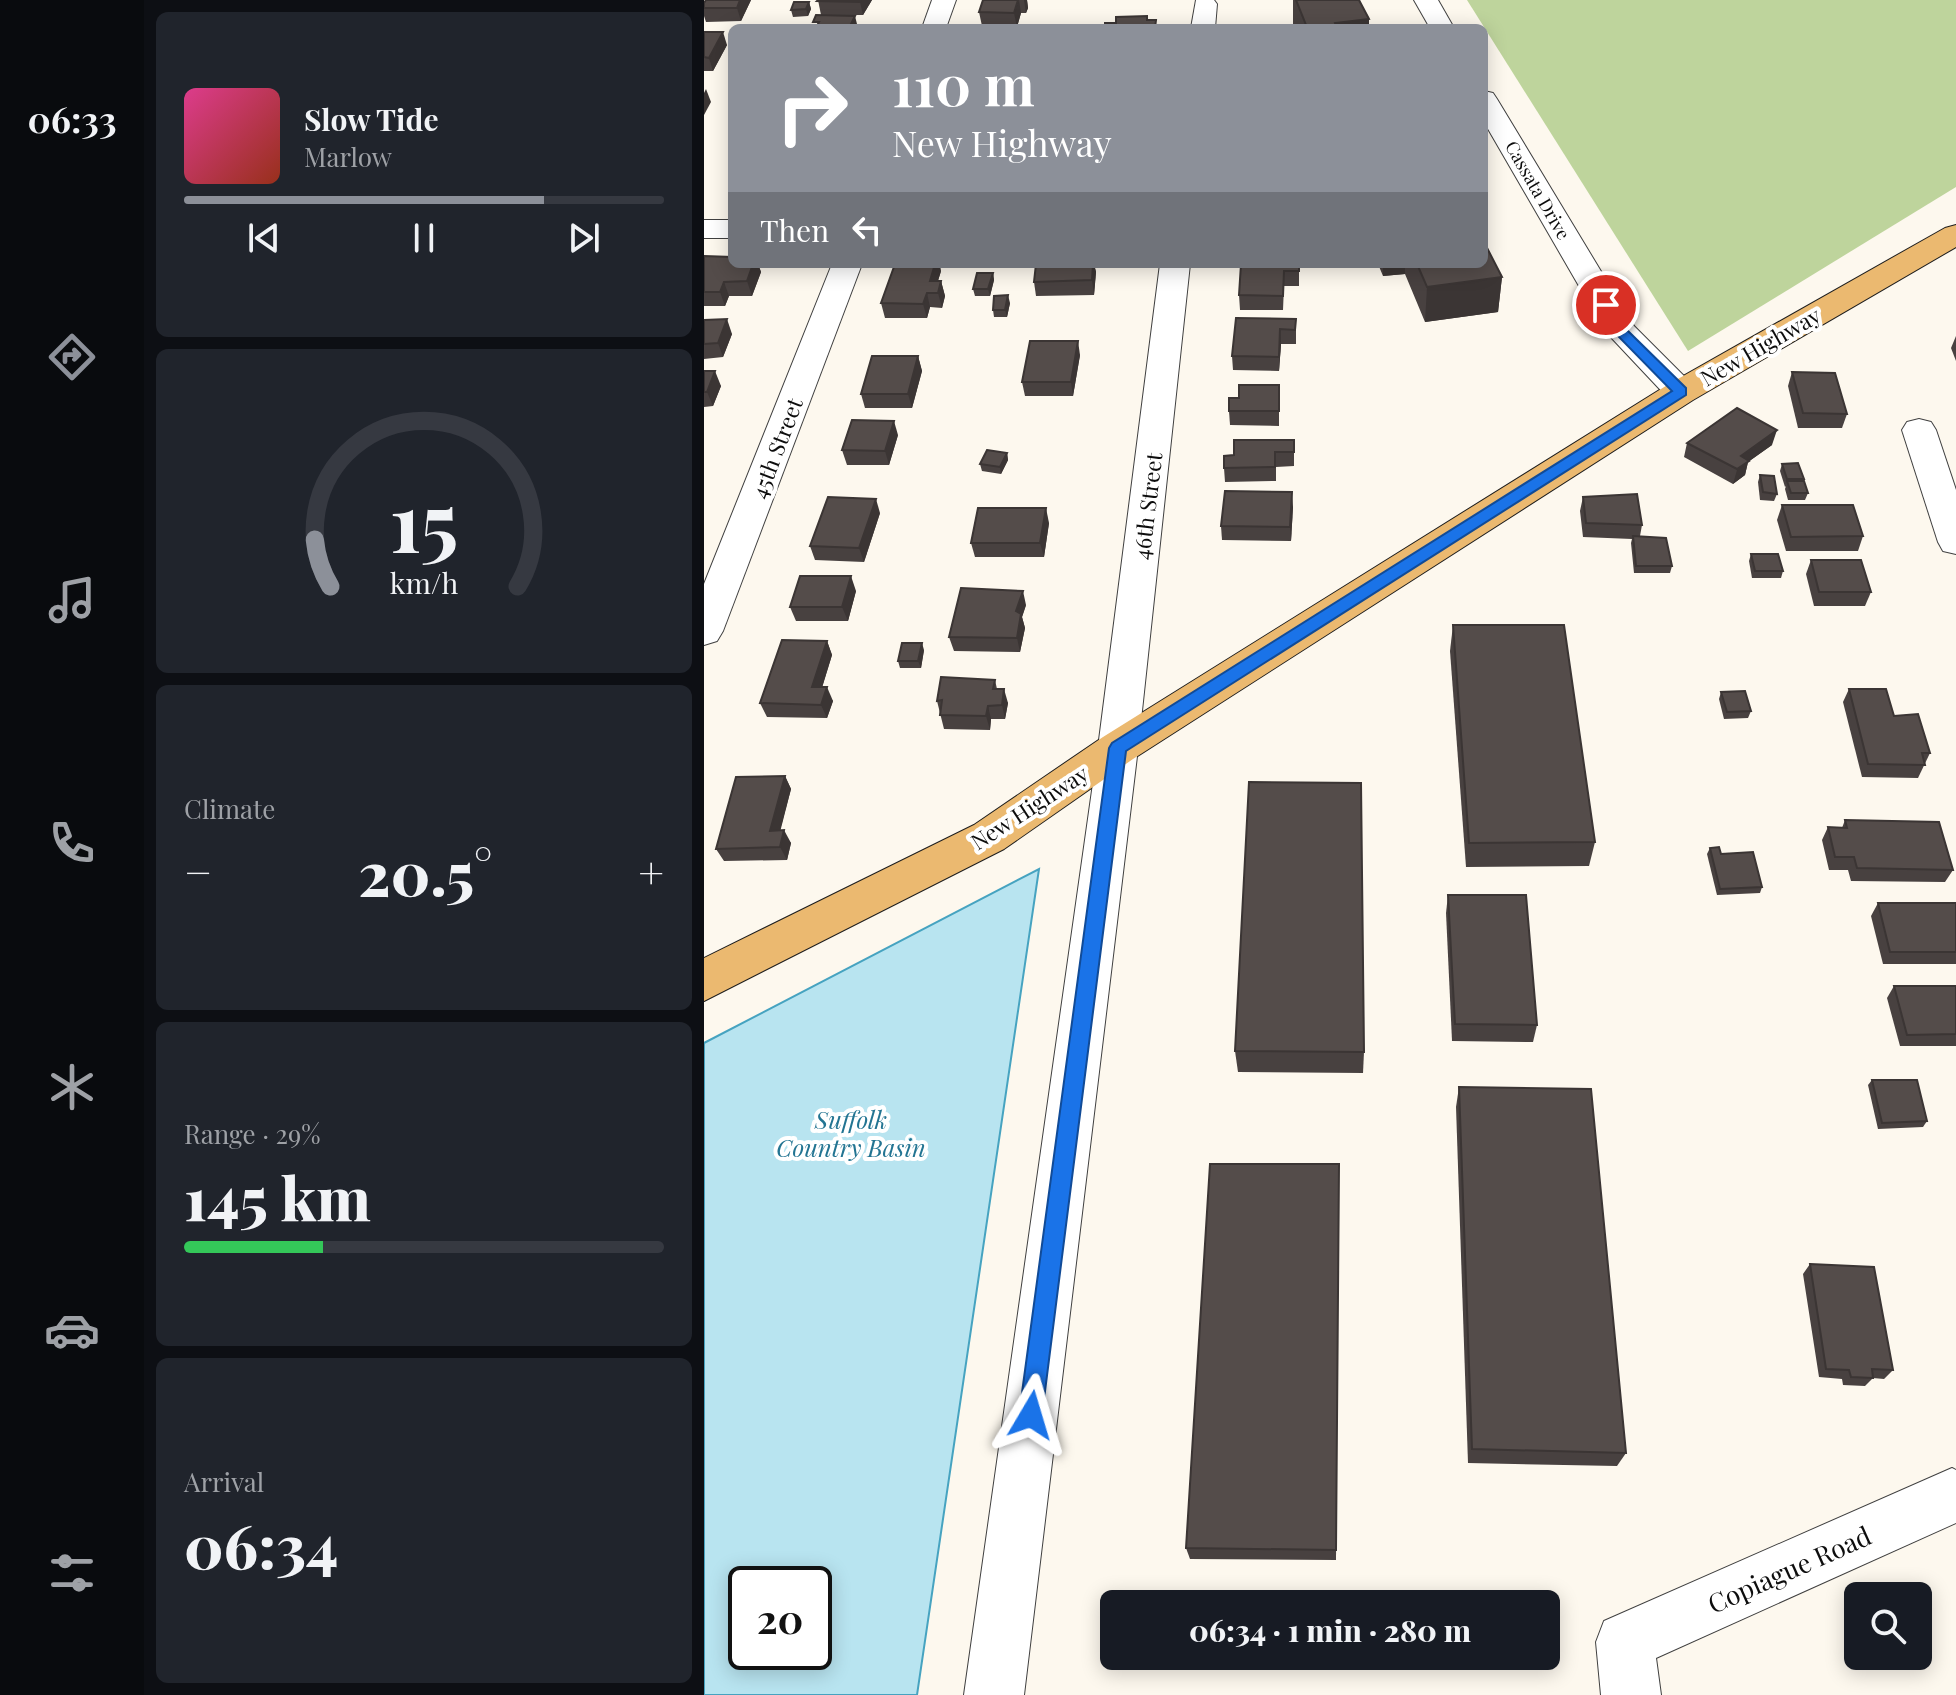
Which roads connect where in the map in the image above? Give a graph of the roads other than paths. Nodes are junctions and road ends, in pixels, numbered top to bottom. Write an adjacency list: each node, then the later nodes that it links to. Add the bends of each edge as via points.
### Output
1 (944, 0): 3 (street)
2 (1426, 0): 4 (street)
3 (935, 24)
4 (1440, 24)
5 (1488, 106): 11 (street, Cassata Drive, via 1621,331)
6 (704, 229): 7 (street)
7 (728, 229)
8 (1956, 234): 11 (main road, New Highway)
9 (845, 268): 14 (street, 45th Street)
10 (1175, 268): 15 (street, 46th Street)
11 (1681, 392): 15 (main road, New Highway)
12 (1919, 430): 13 (street)
13 (1956, 542)
14 (704, 631)
15 (1118, 748): 16 (main road, New Highway, via 989,837); 19 (street, 46th Street)
16 (704, 981)
17 (1952, 1496): 18 (street, Copiague Road)
18 (1628, 1668)
19 (994, 1695)

